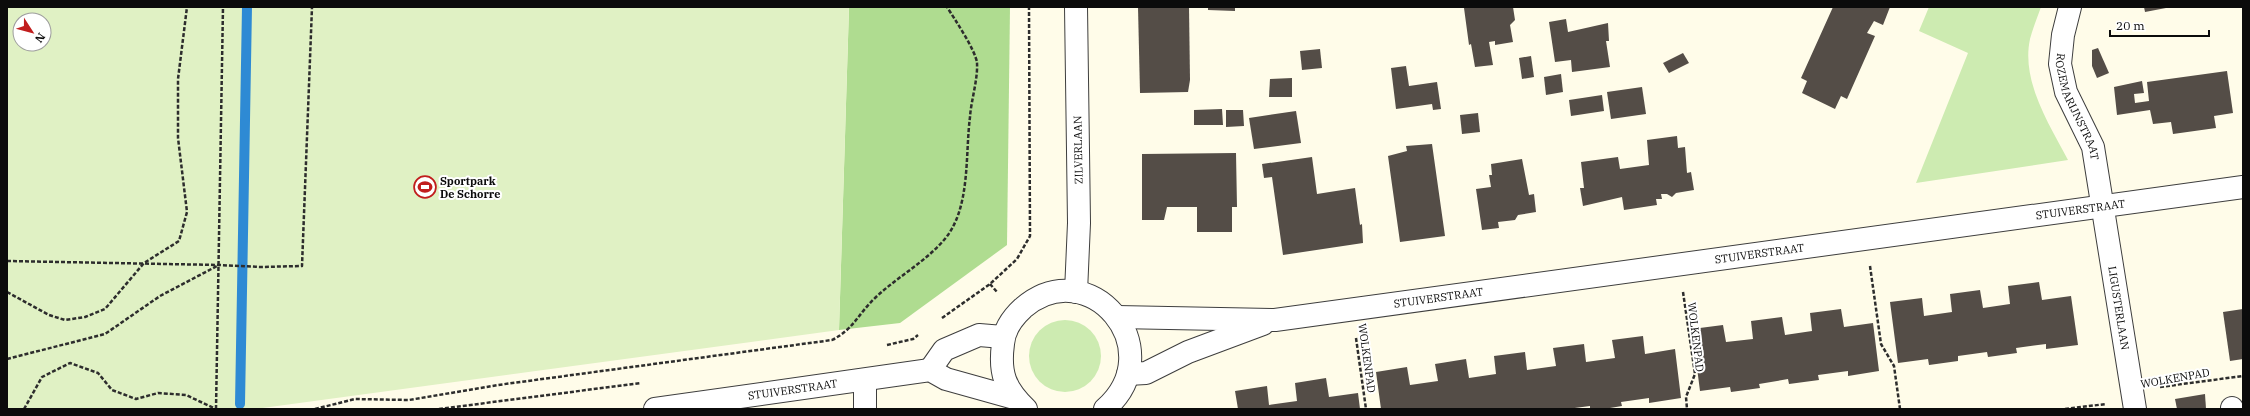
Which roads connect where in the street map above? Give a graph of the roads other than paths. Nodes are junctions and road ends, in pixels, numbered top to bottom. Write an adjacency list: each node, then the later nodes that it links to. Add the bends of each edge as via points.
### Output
1 (1076, 7): 5 (street, ZILVERLAAN, via 1079,223)
2 (2070, 7): 4 (street, ROZEMARIJNSTRAAT, via 2063,35 2060,64 2066,92 2093,147)
3 (2243, 187): 4 (street, STUIVERSTRAAT)
4 (2102, 206): 7 (street, STUIVERSTRAAT); 12 (street, LIGUSTERLAAN)
5 (1076, 292): 6 (street, via 1106,305); 8 (street, via 1043,295 1016,314)
6 (1117, 316): 7 (street, STUIVERSTRAAT); 10 (street, via 1130,346)
7 (1275, 320): 10 (street, STUIVERSTRAAT, via 1188,352 1146,373)
8 (1003, 337): 9 (street, via 979,335 944,350); 13 (street, via 1000,362 1005,381)
9 (930, 370): 11 (street, STUIVERSTRAAT); 13 (street, via 946,379)
10 (1128, 374): 16 (street, via 1126,383)
11 (865, 380): 14 (street, STUIVERSTRAAT); 15 (street)
12 (2133, 402)
13 (1020, 403)
14 (655, 409)
15 (865, 409)
16 (1105, 409)

